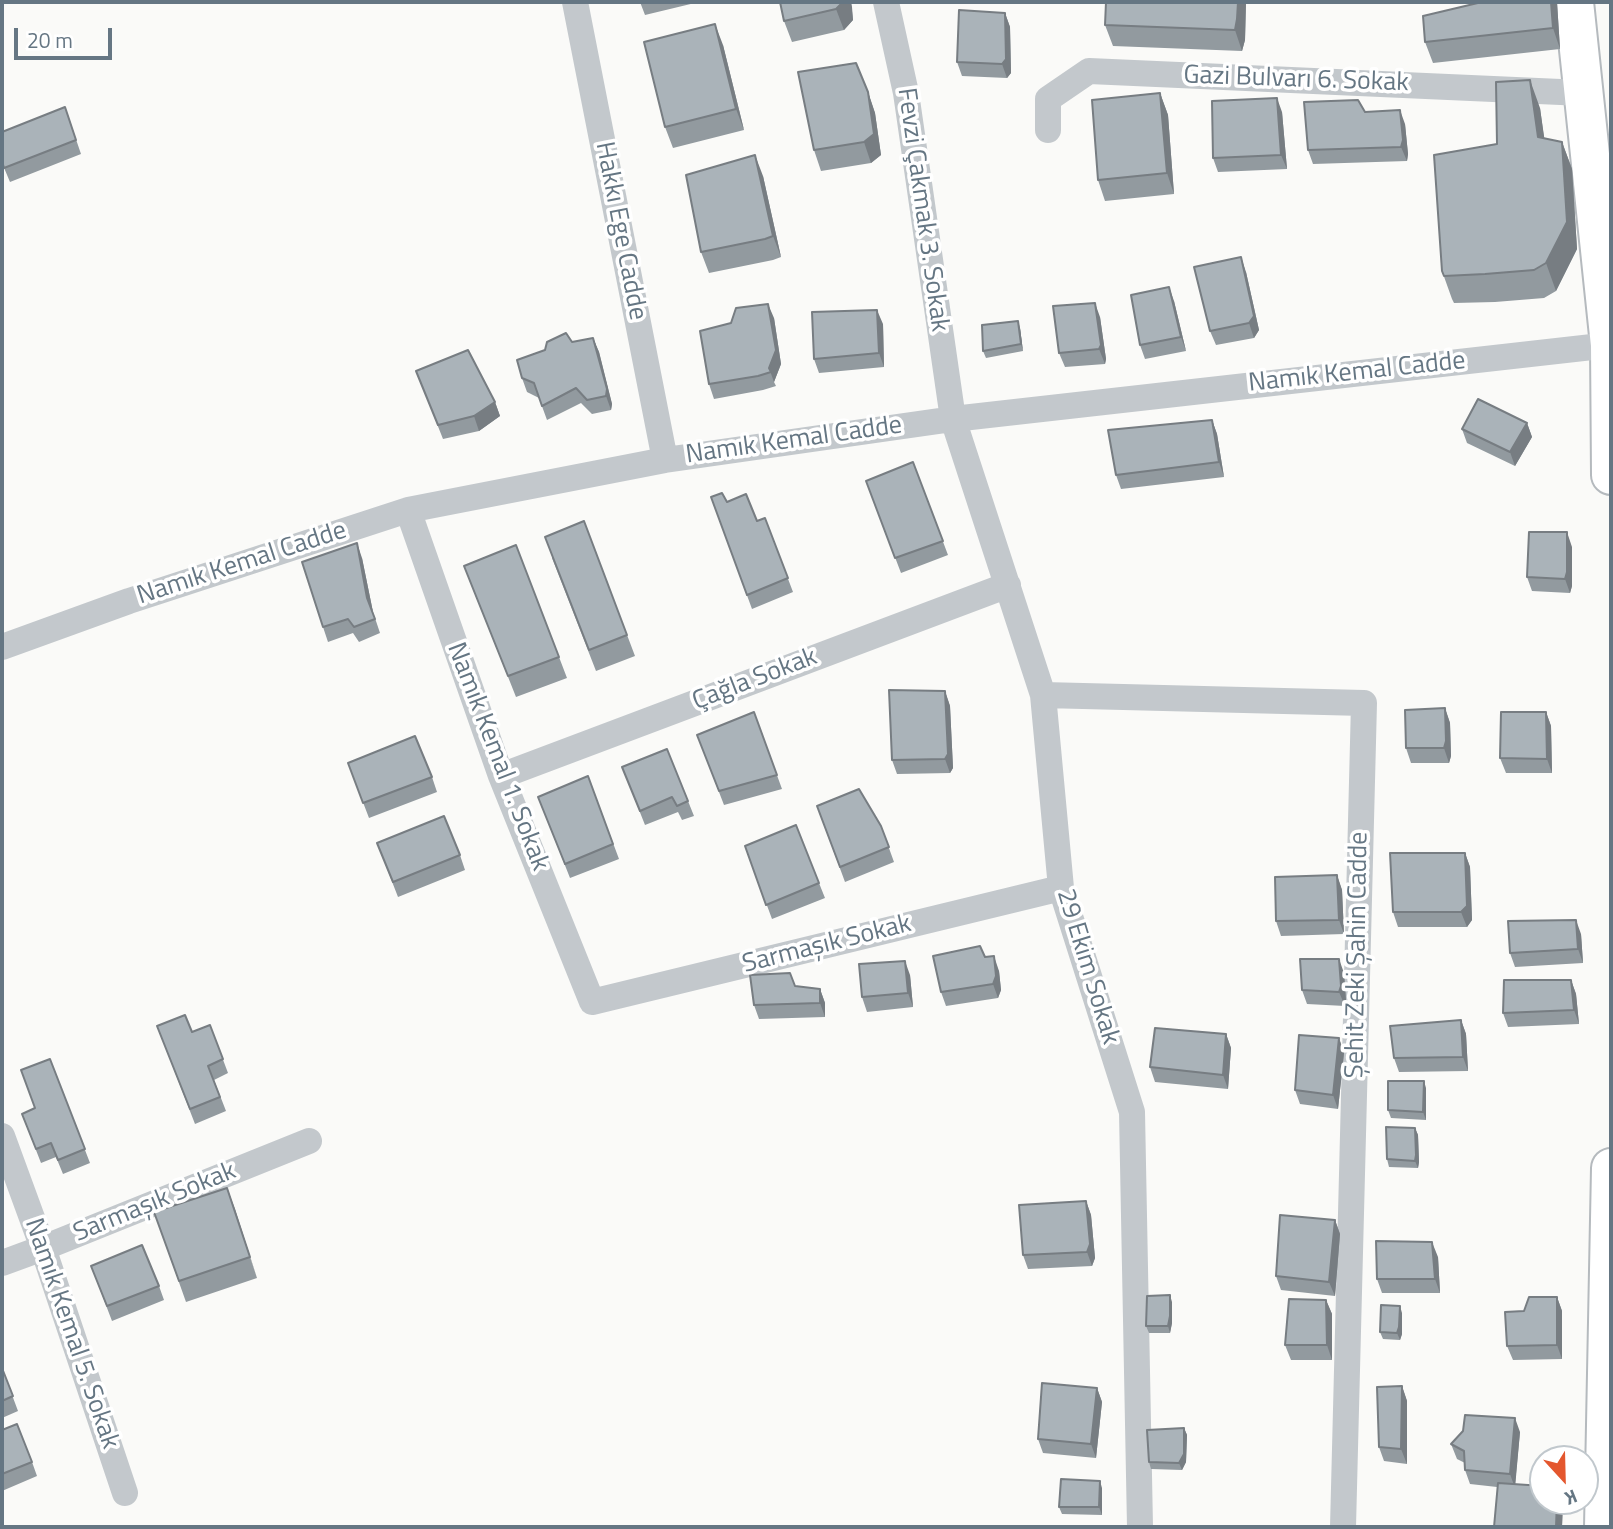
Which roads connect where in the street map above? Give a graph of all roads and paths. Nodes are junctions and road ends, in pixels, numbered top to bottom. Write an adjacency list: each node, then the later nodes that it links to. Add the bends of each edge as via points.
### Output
1 (575, 2): 8 (street, Hakkı Ege Cadde)
2 (886, 2): 7 (street, Fevzi Çakmak 3. Sokak, via 906,93)
3 (1574, 2): 4 (main road)
4 (1583, 93): 5 (street, Gazi Bulvarı 6. Sokak, via 1089,71 1048,99); 6 (main road)
5 (1048, 130)
6 (1609, 345): 7 (street, Namık Kemal Cadde); 9 (main road)
7 (953, 419): 8 (street, Namık Kemal Cadde); 11 (street, 29 Ekim Sokak)
8 (665, 460): 10 (street, Namık Kemal Cadde)
9 (1611, 475)
10 (408, 510): 12 (street, Namık Kemal Cadde); 14 (street, Namık Kemal 1. Sokak)
11 (1008, 585): 13 (street, 29 Ekim Sokak); 14 (street, Çağla Sokak)
12 (2, 647)
13 (1043, 695): 15 (street, 29 Ekim Sokak); 24 (street, Şehit Zeki Şahin Cadde, via 1364,703)
14 (501, 776): 16 (street, Namık Kemal 1. Sokak)
15 (1061, 888): 16 (street, Sarmaşık Sokak); 23 (street, 29 Ekim Sokak, via 1132,1112)
16 (592, 1002)
17 (2, 1136): 20 (street, Namık Kemal 5. Sokak)
18 (309, 1141): 20 (street, Sarmaşık Sokak)
19 (1611, 1168): 25 (main road)
20 (43, 1248): 21 (street, Sarmaşık Sokak); 22 (street, Namık Kemal 5. Sokak)
21 (2, 1263)
22 (125, 1493)
23 (1140, 1527)
24 (1343, 1527)
25 (1604, 1527)

